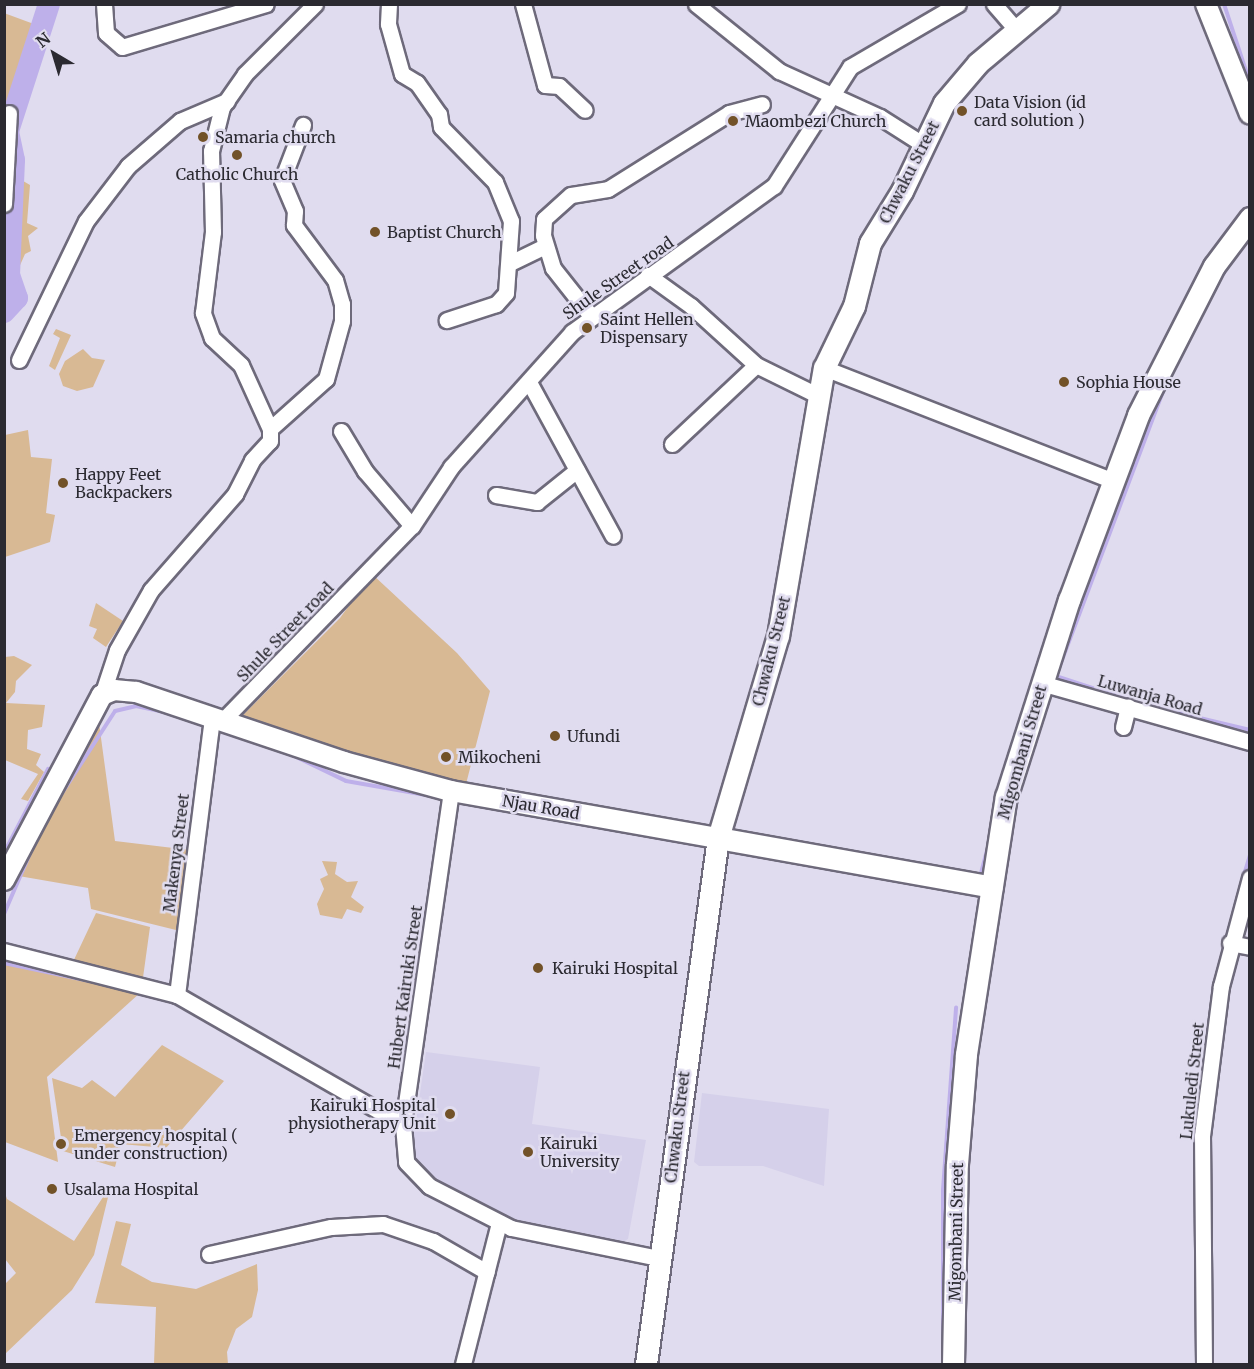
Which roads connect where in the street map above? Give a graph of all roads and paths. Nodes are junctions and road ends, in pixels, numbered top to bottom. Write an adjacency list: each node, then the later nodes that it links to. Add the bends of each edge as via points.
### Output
1 (104, 4): 2 (street, via 106,33 122,47)
2 (266, 4)
3 (389, 4): 23 (street, via 388,24 402,74 417,82 439,114 441,127 495,182 511,221 506,245)
4 (523, 4): 15 (street, via 545,85 559,86)
5 (696, 4): 12 (street, via 743,46)
6 (958, 4): 12 (street, Shule Street road, via 861,59)
7 (994, 4): 11 (street)
8 (1048, 4): 11 (main road, Chwaku Street)
9 (1206, 4): 17 (street)
10 (310, 5): 13 (street, via 245,74)
11 (1017, 30): 19 (main road, Chwaku Street, via 960,81)
12 (828, 97): 19 (street, via 880,117); 24 (street, Shule Street road, via 774,186)
13 (227, 101): 27 (street, via 180,121 128,166 86,221); 32 (street, via 211,151 213,232 203,313 212,338 241,365)
14 (762, 104): 22 (street, via 729,113 608,189 584,191 561,201 544,219)
15 (585, 110)
16 (9, 113): 20 (street)
17 (1250, 114)
18 (303, 125): 32 (street, via 283,186 295,211 294,225 336,280 342,321 323,386)
19 (924, 146): 29 (main road, Chwaku Street, via 870,243 854,306)
20 (4, 204)
21 (1250, 218): 36 (main road, Migombani Street, via 1214,266 1173,345 1138,415)
22 (545, 246): 23 (street); 25 (street, via 553,268)
23 (510, 263): 26 (street, via 509,287 496,304)
24 (648, 275): 25 (street, Shule Street road); 28 (street, via 691,306)
25 (591, 316): 30 (street, Shule Street road, via 549,355)
26 (447, 320)
27 (19, 360)
28 (756, 365): 31 (street); 34 (street)
29 (824, 368): 31 (main road, Chwaku Street); 36 (street)
30 (529, 382): 35 (street); 38 (street, Shule Street road, via 451,467)
31 (817, 395): 47 (main road, Chwaku Street, via 778,636)
32 (270, 429): 41 (street, via 270,441 252,460 235,494 151,590 117,650)
33 (341, 431): 38 (street, via 365,471)
34 (672, 444)
35 (577, 470): 37 (street, via 537,502); 39 (street)
36 (1114, 482): 40 (main road, Migombani Street)
37 (496, 495)
38 (412, 526): 43 (street, Shule Street road)
39 (614, 536)
40 (1041, 683): 42 (street, Luwanja Road); 50 (main road, Migombani Street, via 1006,797)
41 (102, 695): 43 (street, Njau Road, via 114,690 136,692); 49 (street)
42 (1128, 707): 44 (street); 45 (street, Luwanja Road)
43 (218, 718): 46 (street, Njau Road, via 344,762); 54 (street, Makenya Street)
44 (1123, 727)
45 (1250, 742)
46 (451, 791): 47 (street, Njau Road); 55 (street, Hubert Kairuki Street)
47 (718, 838): 50 (main road, Njau Road); 58 (main road, Chwaku Street)
48 (1250, 878): 51 (street, Lukuledi Street)
49 (4, 880)
50 (992, 887): 62 (main road, Migombani Street, via 974,987 957,1164)
51 (1230, 943): 52 (street); 63 (street, Lukuledi Street, via 1202,1136)
52 (1250, 946)
53 (4, 951): 54 (street)
54 (177, 994): 55 (street)
55 (403, 1125): 56 (street, Hubert Kairuki Street, via 402,1145 414,1175)
56 (499, 1223): 58 (street, Hubert Kairuki Street, via 557,1240); 59 (street)
57 (209, 1254): 59 (street, via 331,1227 383,1224 433,1241)
58 (659, 1258): 61 (main road, Chwaku Street)
59 (487, 1272): 60 (street)
60 (463, 1365)
61 (646, 1365)
62 (953, 1365)
63 (1204, 1365)

